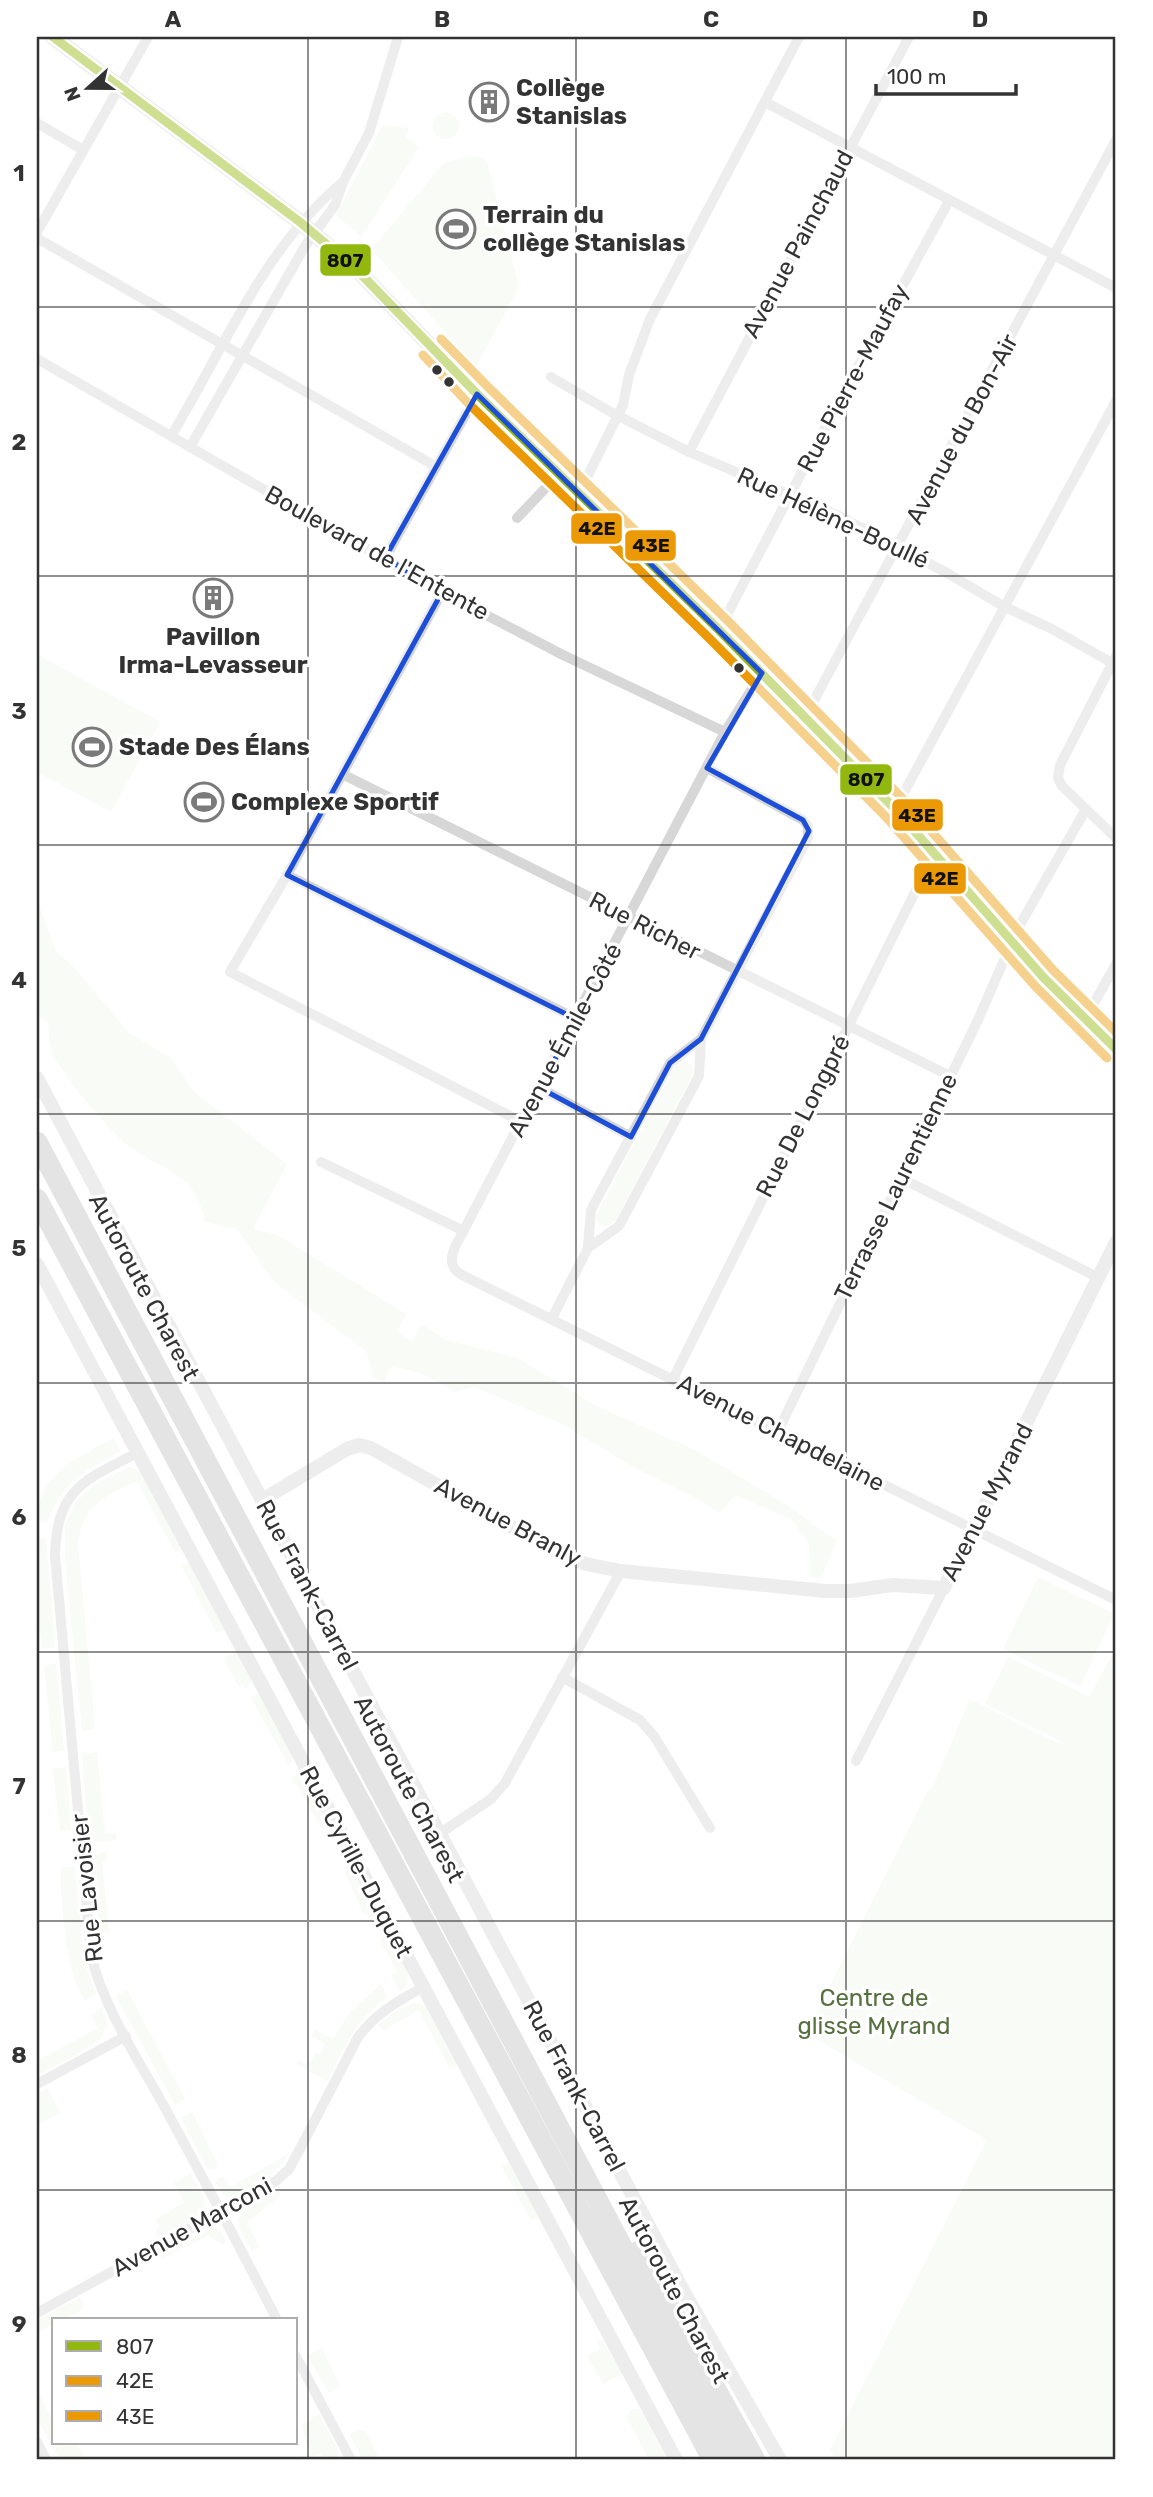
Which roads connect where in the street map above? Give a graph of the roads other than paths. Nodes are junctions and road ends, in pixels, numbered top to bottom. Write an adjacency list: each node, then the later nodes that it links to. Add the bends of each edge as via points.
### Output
1 (53, 37): 6 (main road)
2 (148, 37): 6 (street)
3 (398, 37): 12 (street, via 369,133)
4 (799, 37): 7 (street)
5 (909, 37): 10 (street, Avenue Painchaud)
6 (119, 85): 11 (street); 14 (main road)
7 (765, 102): 10 (street); 26 (street, via 650,319)
8 (37, 123): 11 (street)
9 (1116, 140): 18 (street, Avenue du Bon-Air)
10 (849, 147): 13 (street); 29 (street, Avenue Painchaud)
11 (83, 150): 15 (street)
12 (343, 182): 14 (street); 16 (street, via 335,205)
13 (949, 201): 18 (street); 33 (street, Rue Pierre-Maufay)
14 (300, 222): 16 (main road); 20 (street, via 258,283)
15 (37, 232)
16 (313, 233): 21 (street); 24 (main road, via 358,271)
17 (37, 238): 20 (street)
18 (1055, 255): 19 (street); 35 (street, Avenue du Bon-Air)
19 (1116, 288)
20 (223, 346): 21 (street); 27 (street)
21 (240, 356): 28 (street); 30 (street)
22 (37, 359): 27 (street, Boulevard de l'Entente)
23 (551, 377): 26 (street, Rue Hélène-Boullé)
24 (477, 394): 30 (street); 31 (main road)
25 (1116, 401): 38 (street)
26 (619, 416): 29 (street, Rue Hélène-Boullé); 32 (street)
27 (171, 436): 28 (street, Boulevard de l'Entente)
28 (190, 447): 36 (street, Boulevard de l'Entente)
29 (689, 452): 33 (street, Rue Hélène-Boullé)
30 (435, 466): 36 (street)
31 (559, 474): 32 (main road); 34 (street)
32 (579, 493): 39 (main road)
33 (789, 495): 35 (street, Rue Hélène-Boullé); 39 (street, Rue Pierre-Maufay)
34 (517, 518)
35 (899, 547): 38 (street, Rue Hélène-Boullé); 42 (street, Avenue du Bon-Air)
36 (385, 558): 37 (street, Boulevard de l'Entente)
37 (442, 592): 43 (street, Boulevard de l'Entente); 45 (street)
38 (1003, 607): 40 (street, Rue Hélène-Boullé); 46 (street)
39 (719, 630): 41 (main road)
40 (1114, 660): 47 (street, via 1060,765 1062,786)
41 (762, 673): 42 (main road); 43 (street, Avenue Émile-Côté)
42 (805, 717): 46 (main road)
43 (725, 732): 44 (street, Avenue Émile-Côté)
44 (707, 768): 51 (street, Avenue Émile-Côté); 54 (street, via 803,820 808,831)
45 (342, 774): 50 (street); 51 (street, Rue Richer)
46 (895, 809): 49 (main road)
47 (1086, 809): 48 (street); 52 (street, Terrasse Laurentienne)
48 (1116, 838)
49 (934, 854): 52 (main road); 57 (street, Rue De Longpré)
50 (287, 875): 55 (street); 63 (street, via 230,972)
51 (629, 917): 54 (street, Rue Richer); 55 (street, Avenue Émile-Côté)
52 (1013, 942): 56 (main road); 60 (street, Terrasse Laurentienne)
53 (1116, 964): 56 (street)
54 (737, 972): 57 (street, Rue Richer); 58 (street)
55 (576, 1019): 62 (street, Avenue Émile-Côté)
56 (1085, 1019): 59 (main road)
57 (848, 1027): 60 (street, Rue Richer); 76 (street, Rue De Longpré)
58 (701, 1039): 64 (street, via 670,1063); 71 (street, via 699,1076 619,1226)
59 (1116, 1049)
60 (950, 1076): 67 (street, Terrasse Laurentienne)
61 (37, 1078): 79 (street, Rue Frank-Carrel)
62 (540, 1088): 63 (street, Avenue Émile-Côté); 64 (street)
63 (522, 1122): 69 (street, Avenue Émile-Côté)
64 (631, 1137): 71 (street, via 591,1210)
65 (37, 1142): 88 (highway, Autoroute Charest)
66 (321, 1162): 69 (street)
67 (901, 1178): 74 (street); 77 (street, Terrasse Laurentienne)
68 (37, 1199): 92 (highway, Autoroute Charest)
69 (464, 1231): 72 (street, Avenue Émile-Côté)
70 (1116, 1242): 74 (street, Avenue Myrand)
71 (589, 1248): 75 (street)
72 (451, 1262): 75 (street, Avenue Chapdelaine, via 462,1275)
73 (37, 1264): 78 (street, Rue Cyrille-Duquet)
74 (1099, 1278): 80 (street, Avenue Myrand)
75 (552, 1318): 76 (street, Avenue Chapdelaine)
76 (673, 1379): 77 (street, Avenue Chapdelaine)
77 (778, 1431): 80 (street, Avenue Chapdelaine)
78 (137, 1453): 89 (street, Rue Cyrille-Duquet); 90 (street, Rue Lavoisier, via 73,1493 56,1529 55,1555 91,1955)
79 (262, 1500): 81 (street, Avenue Branly, via 347,1449 364,1446 562,1555); 87 (street, Rue Frank-Carrel)
80 (973, 1530): 82 (street, Avenue Myrand); 83 (street, Avenue Chapdelaine)
81 (621, 1571): 82 (street, Avenue Branly, via 827,1591 893,1585); 84 (street)
82 (944, 1588): 85 (street, Avenue Myrand)
83 (1116, 1600)
84 (562, 1677): 86 (street, via 640,1720); 87 (street, via 505,1783 491,1800)
85 (856, 1761)
86 (710, 1828)
87 (439, 1834): 105 (street, Rue Frank-Carrel, via 684,2292)
88 (472, 1967): 103 (highway, Autoroute Charest); 104 (highway, via 539,2071)
89 (424, 1987): 93 (street, Avenue Marconi, via 367,2024 289,2169); 100 (street, Rue Cyrille-Duquet)
90 (126, 2036): 91 (street); 93 (street, Rue Lavoisier)
91 (37, 2084)
92 (545, 2149): 101 (highway); 102 (highway, Autoroute Charest)
93 (222, 2213): 94 (street, Avenue Marconi); 95 (street, Rue Lavoisier)
94 (37, 2313)
95 (276, 2318)
96 (298, 2360): 99 (street)
97 (37, 2442): 98 (street)
98 (46, 2460)
99 (351, 2460)
100 (676, 2460)
101 (696, 2460)
102 (713, 2460)
103 (734, 2460)
104 (755, 2460)
105 (780, 2460)

